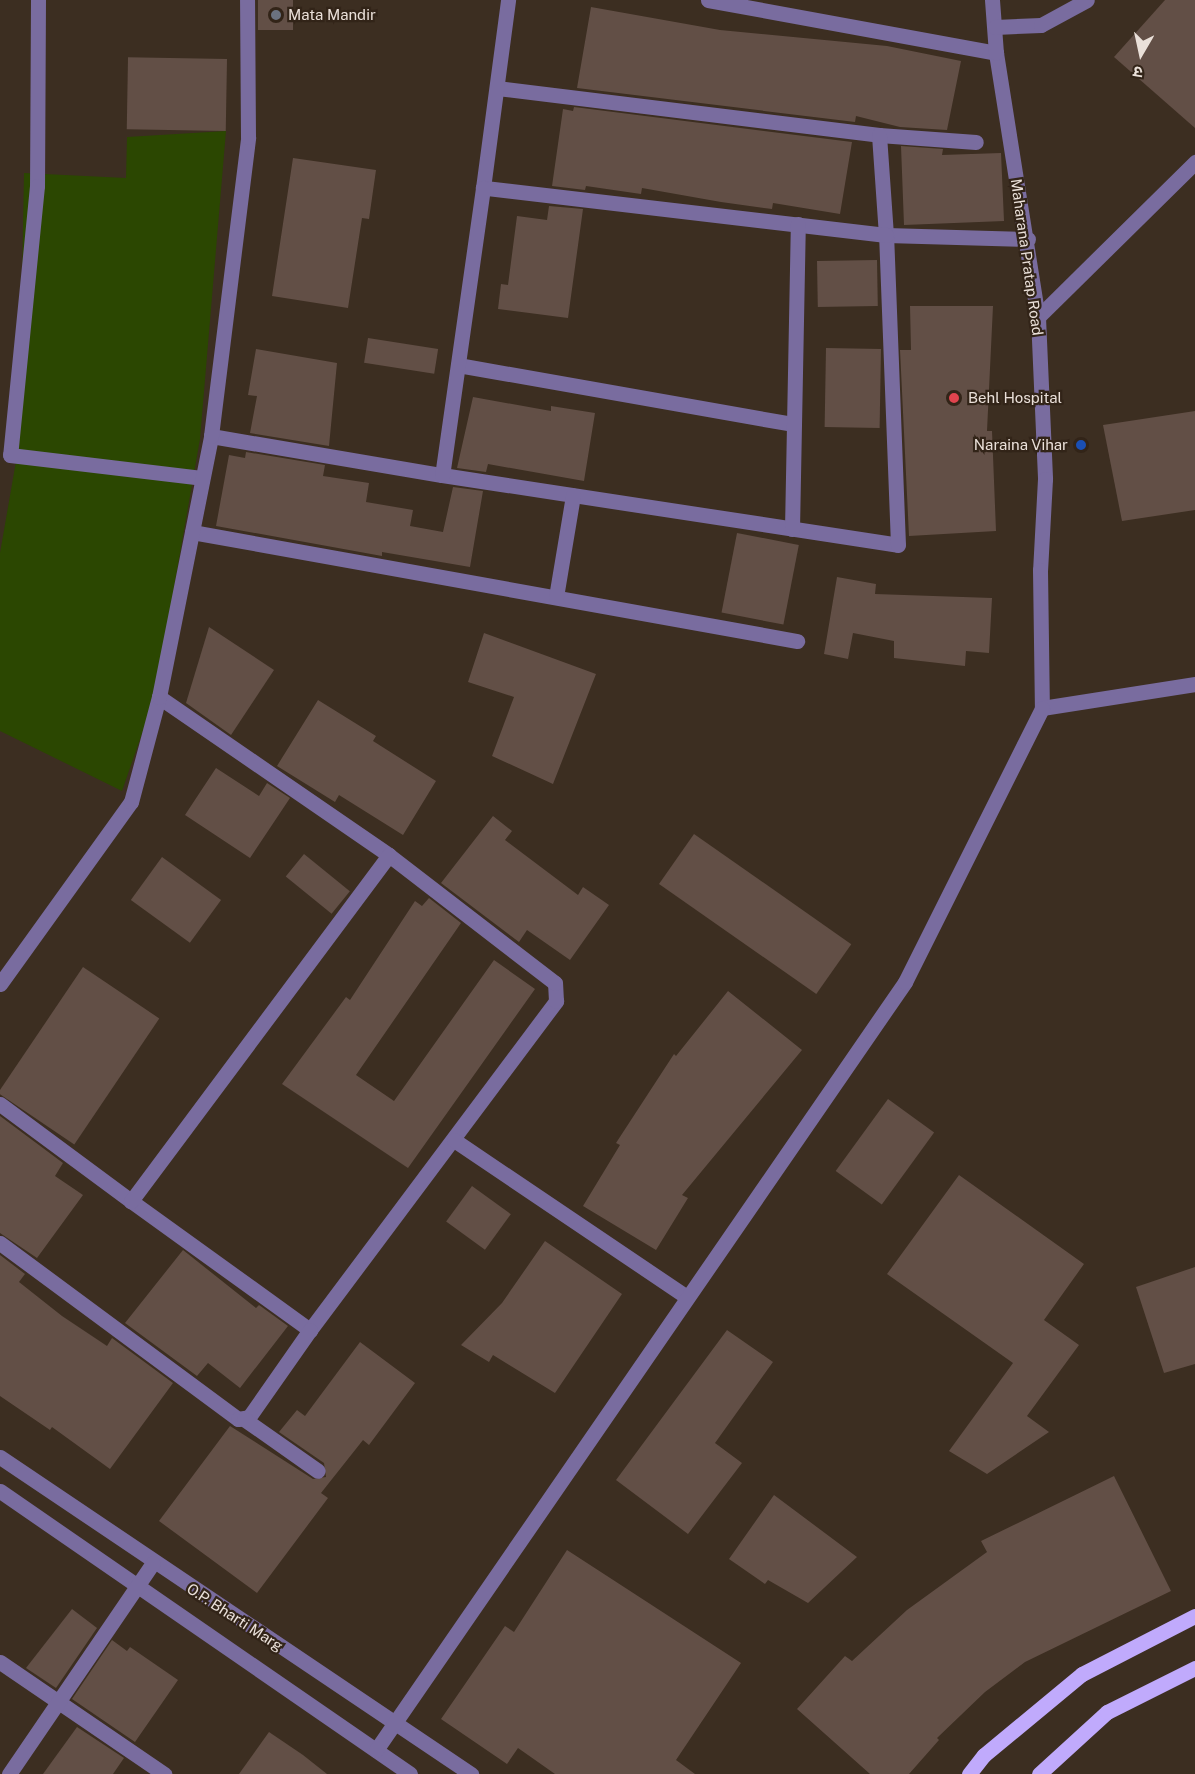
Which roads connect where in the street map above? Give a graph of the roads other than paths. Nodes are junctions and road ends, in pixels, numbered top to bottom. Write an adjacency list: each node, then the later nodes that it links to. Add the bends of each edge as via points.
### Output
1 (38, 0): 22 (street, via 38,186 10,455)
2 (247, 0): 20 (street, via 248,137)
3 (508, 0): 9 (street)
4 (708, 0): 8 (street)
5 (992, 0): 7 (street, Maharana Pratap Road)
6 (1087, 0): 7 (street, via 1041,25)
7 (995, 27): 8 (street, Maharana Pratap Road)
8 (996, 53): 16 (street, Maharana Pratap Road)
9 (497, 88): 10 (street); 13 (street)
10 (879, 135): 11 (street); 15 (street)
11 (976, 142)
12 (1195, 162): 17 (street)
13 (483, 188): 14 (street); 18 (street)
14 (798, 224): 15 (street); 19 (street)
15 (886, 234): 16 (street); 24 (street, via 898,545)
16 (1028, 240): 17 (street, Maharana Pratap Road)
17 (1038, 317): 30 (street, Maharana Pratap Road, via 1045,479 1040,570)
18 (458, 365): 19 (street); 21 (street)
19 (794, 424): 24 (street)
20 (211, 436): 21 (street); 22 (street)
21 (442, 475): 23 (street)
22 (202, 478): 25 (street)
23 (573, 495): 24 (street); 26 (street)
24 (792, 529)
25 (192, 532): 26 (street); 29 (street)
26 (556, 597): 27 (street)
27 (797, 641)
28 (1195, 684): 30 (street)
29 (159, 697): 31 (street); 32 (street, via 132,802)
30 (1042, 708): 37 (street, via 905,982)
31 (389, 855): 34 (street, via 550,977 558,991 556,1001); 35 (street)
32 (0, 984)
33 (0, 1104): 35 (street)
34 (454, 1140): 37 (street); 38 (street)
35 (131, 1201): 38 (street)
36 (0, 1243): 39 (street, via 229,1414)
37 (685, 1296): 49 (street)
38 (310, 1330): 39 (street)
39 (244, 1419): 41 (street)
40 (0, 1457): 43 (street, O.P. Bharti Marg)
41 (318, 1471)
42 (0, 1491): 44 (street, O.P. Bharti Marg)
43 (153, 1563): 44 (street); 49 (street, O.P. Bharti Marg)
44 (138, 1584): 48 (street); 50 (street, O.P. Bharti Marg)
45 (1195, 1616): 55 (main road, via 1082,1674 984,1755)
46 (0, 1662): 48 (street)
47 (1195, 1668): 56 (main road, via 1107,1712)
48 (58, 1702): 51 (street); 52 (street)
49 (395, 1721): 50 (street); 54 (street, O.P. Bharti Marg)
50 (376, 1750): 53 (street, O.P. Bharti Marg)
51 (9, 1774)
52 (164, 1774)
53 (410, 1774)
54 (471, 1774)
55 (969, 1774)
56 (1039, 1774)

